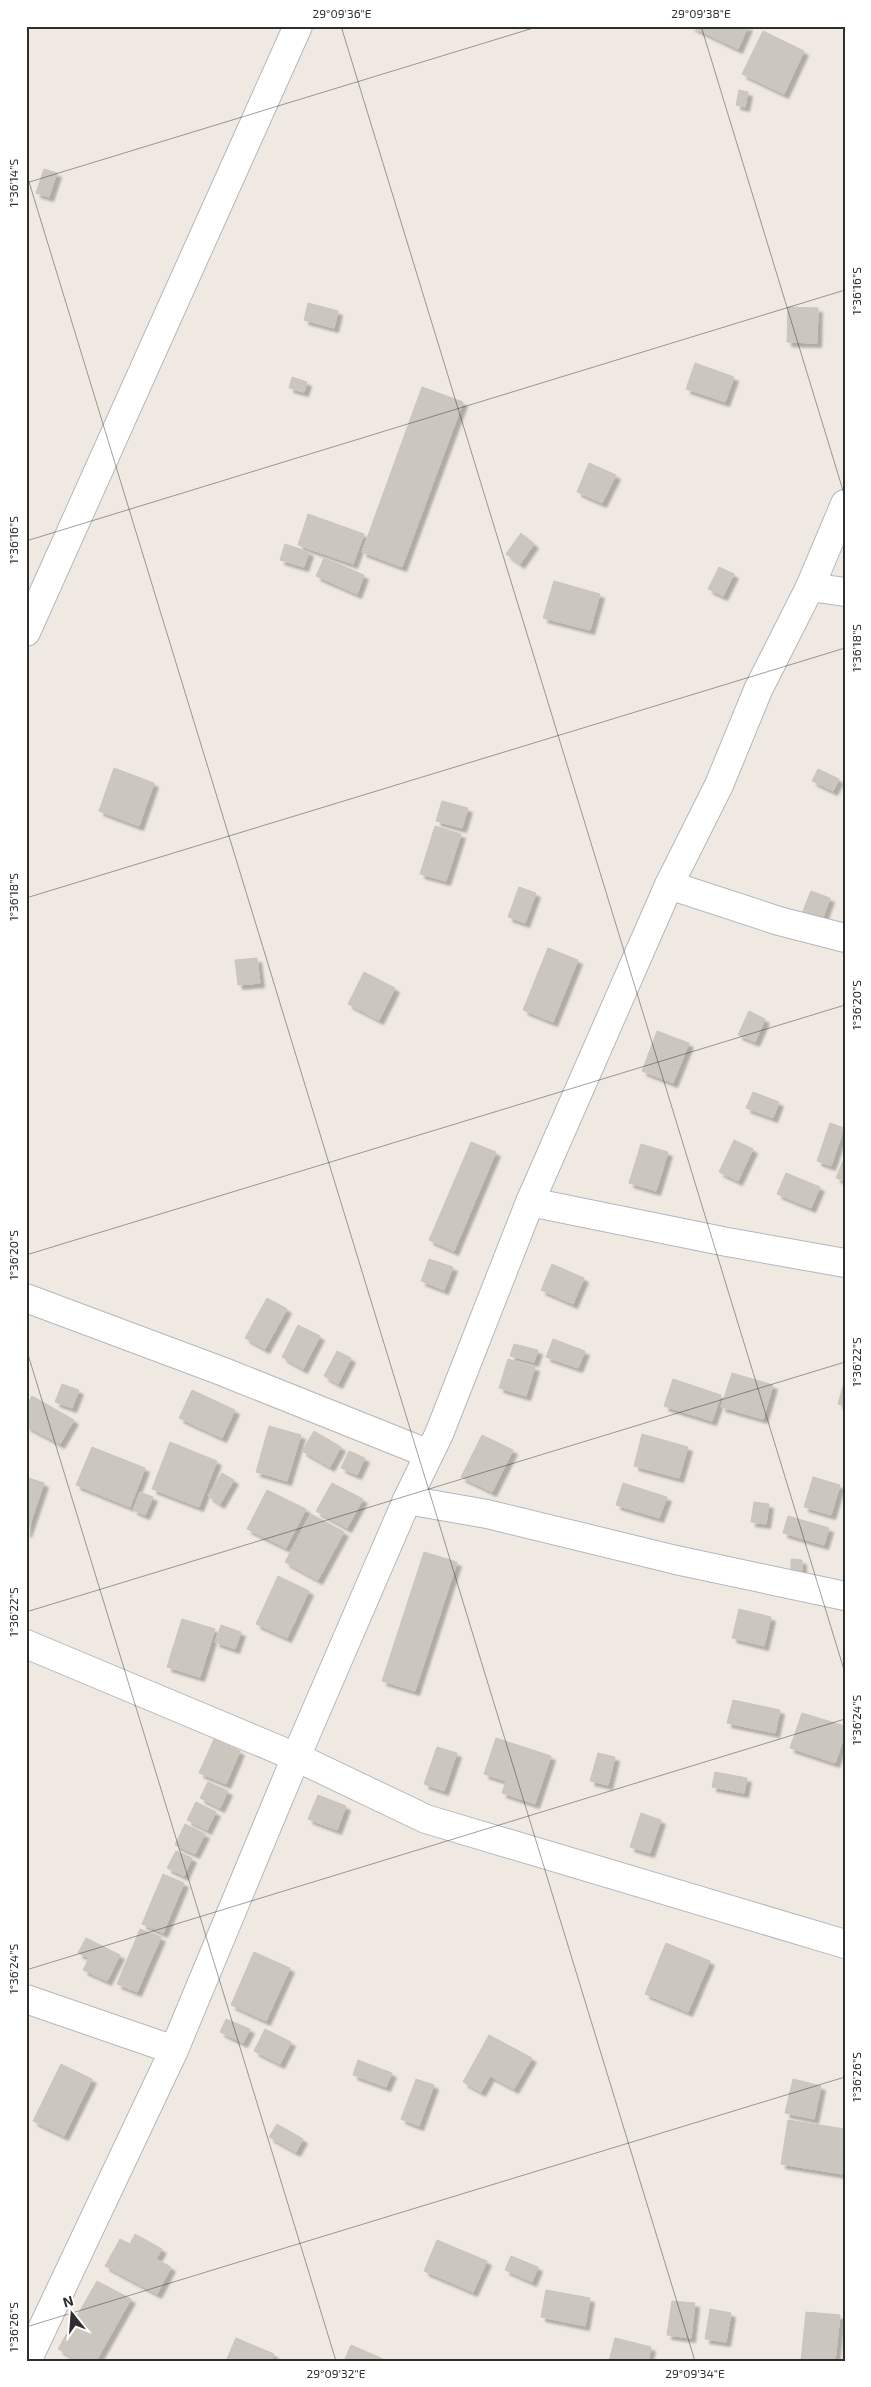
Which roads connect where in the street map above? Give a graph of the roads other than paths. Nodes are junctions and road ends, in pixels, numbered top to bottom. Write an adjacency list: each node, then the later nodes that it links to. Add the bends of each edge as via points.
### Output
1 (298, 26): 5 (street)
2 (845, 504): 3 (street)
3 (810, 588): 4 (street); 6 (street, via 758,690 719,785)
4 (845, 592)
5 (26, 632)
6 (669, 885): 7 (street, via 779,921); 8 (street)
7 (845, 938)
8 (530, 1202): 9 (street); 11 (street)
9 (845, 1263)
10 (26, 1298): 11 (street)
11 (429, 1454): 12 (street)
12 (408, 1500): 13 (street, via 487,1514 676,1560); 15 (street)
13 (845, 1596)
14 (26, 1644): 15 (street)
15 (296, 1757): 16 (street, via 426,1819); 18 (street)
16 (845, 1944)
17 (26, 1998): 18 (street)
18 (174, 2050): 19 (street)
19 (34, 2358)

